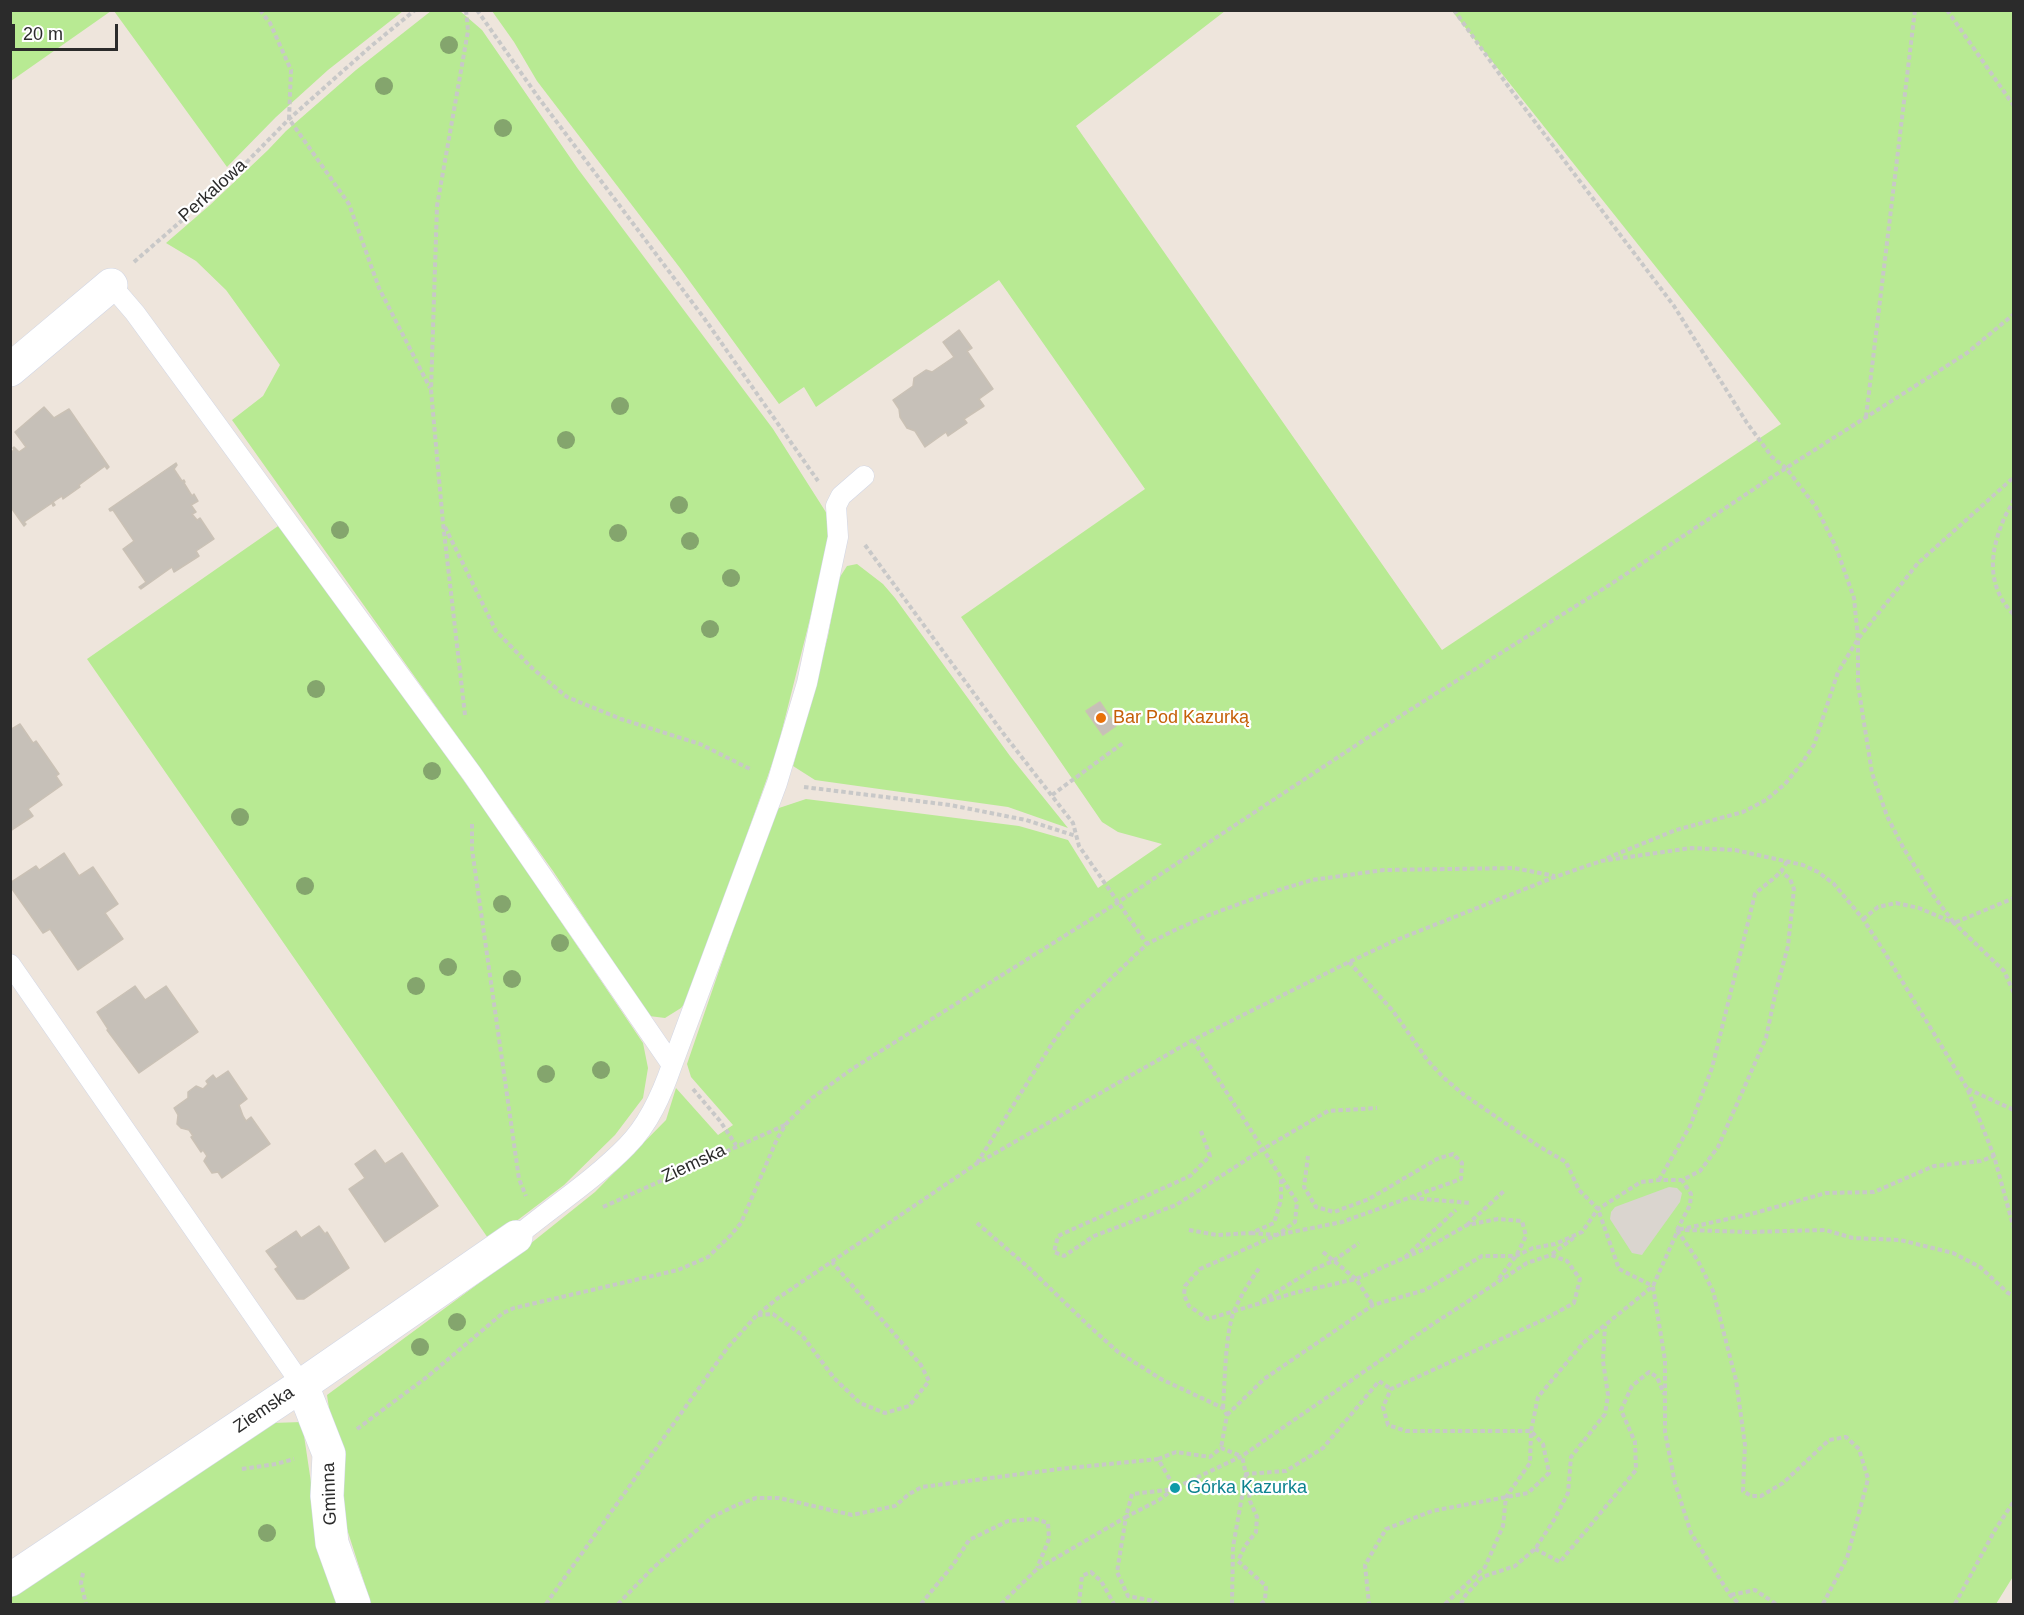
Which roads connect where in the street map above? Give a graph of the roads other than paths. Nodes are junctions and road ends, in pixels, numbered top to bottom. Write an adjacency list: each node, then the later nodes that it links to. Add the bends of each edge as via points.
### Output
1 (111, 285): 2 (street); 5 (lane, via 472,774)
2 (10, 370)
3 (864, 476): 5 (lane, via 841,496 836,506 838,537 807,683 777,783)
4 (10, 964): 7 (lane)
5 (672, 1065): 6 (lane, via 663,1093 628,1145)
6 (526, 1228): 7 (street, Ziemska)
7 (302, 1385): 8 (street, Ziemska); 9 (street, Gminna, via 329,1454 327,1496 332,1543)
8 (10, 1580)
9 (354, 1605)

